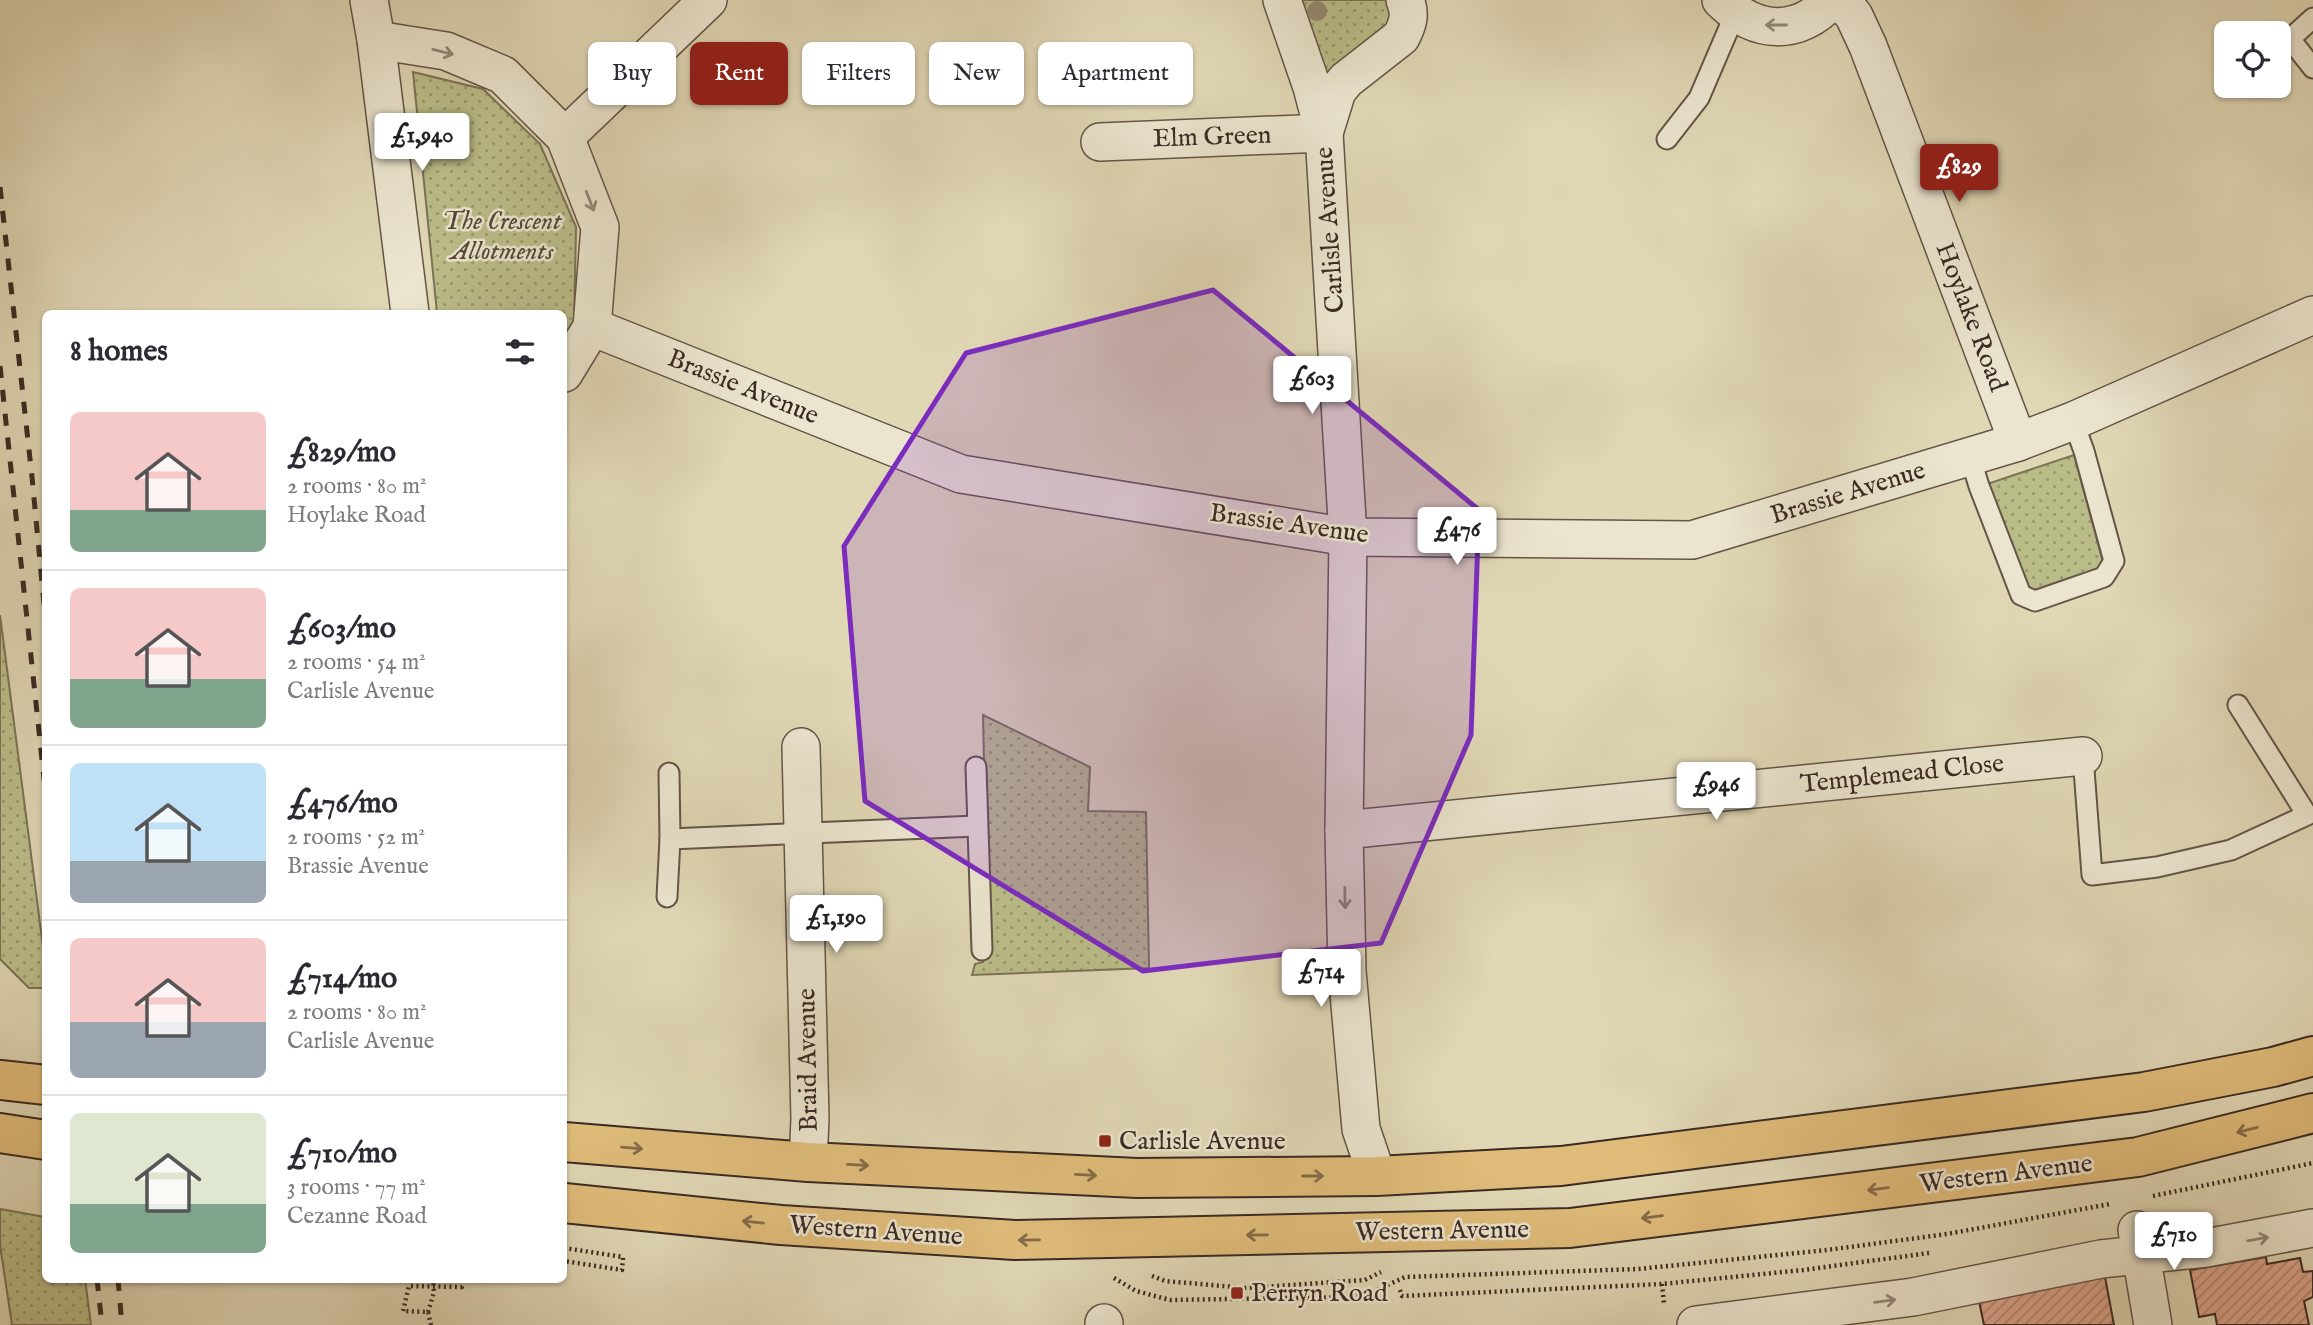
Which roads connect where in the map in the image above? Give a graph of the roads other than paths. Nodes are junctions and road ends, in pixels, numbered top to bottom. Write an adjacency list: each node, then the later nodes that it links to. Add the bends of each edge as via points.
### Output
1 (369, 0): 9 (street)
2 (708, 0): 12 (street)
3 (1282, 0): 11 (street, Carlisle Avenue)
4 (1405, 0): 11 (street, via 1410,10 1401,37 1341,86)
5 (1832, 0): 7 (street, one-way to 7, via 1801,23 1778,27 1755,24)
6 (1840, 0): 20 (street, Hoylake Road, via 1854,16 1868,46)
7 (1728, 7): 13 (lane, via 1699,98)
8 (2313, 18): 10 (lane, via 2290,39)
9 (376, 40): 12 (street, one-way to 12, via 446,51 503,75); 15 (street)
10 (2313, 68)
11 (1324, 133): 14 (street, Elm Green); 22 (street, Carlisle Avenue)
12 (565, 137): 17 (street, one-way to 17, via 600,227)
13 (1667, 139)
14 (1100, 142)
15 (411, 310)
16 (2313, 315): 19 (street, Brassie Avenue)
17 (592, 327): 18 (street); 22 (street, Brassie Avenue, via 961,474)
18 (567, 368)
19 (2073, 421): 20 (street, Brassie Avenue); 21 (lane, via 2114,561 2104,577 2035,601 2021,595)
20 (2018, 442): 21 (street, Brassie Avenue)
21 (1970, 457): 22 (street, Brassie Avenue, via 1692,540)
22 (1348, 537): 29 (street, Carlisle Avenue)
23 (2238, 705): 25 (lane, via 2307,815 2231,850 2157,867 2092,874)
24 (801, 747): 30 (street, Braid Avenue)
25 (2083, 757): 29 (street, Templemead Close)
26 (976, 767): 28 (lane)
27 (669, 773): 31 (lane)
28 (977, 826): 30 (lane); 33 (lane)
29 (1344, 830): 42 (street, Carlisle Avenue, one-way to 42, via 1347,971 1361,1129)
30 (804, 832): 31 (lane); 41 (street, Braid Avenue)
31 (670, 839): 32 (lane)
32 (667, 897)
33 (982, 950)
34 (2313, 1056): 42 (highway, via 2144,1092 1561,1166)
35 (0, 1080): 36 (highway)
36 (42, 1085)
37 (2313, 1113): 43 (highway, Western Avenue, one-way to 43, via 2138,1157 1570,1228 1014,1240 781,1225)
38 (0, 1133): 39 (highway)
39 (42, 1139)
40 (567, 1142): 41 (highway, one-way to 41)
41 (808, 1162): 42 (highway, one-way to 42, via 1137,1178)
42 (1377, 1176)
43 (567, 1203)
44 (2135, 1221): 45 (street, one-way to 45, via 2206,1248); 46 (street, one-way to 44, via 1913,1297 2101,1259); 47 (street)
45 (2313, 1228)
46 (1696, 1325)
47 (2153, 1325)

